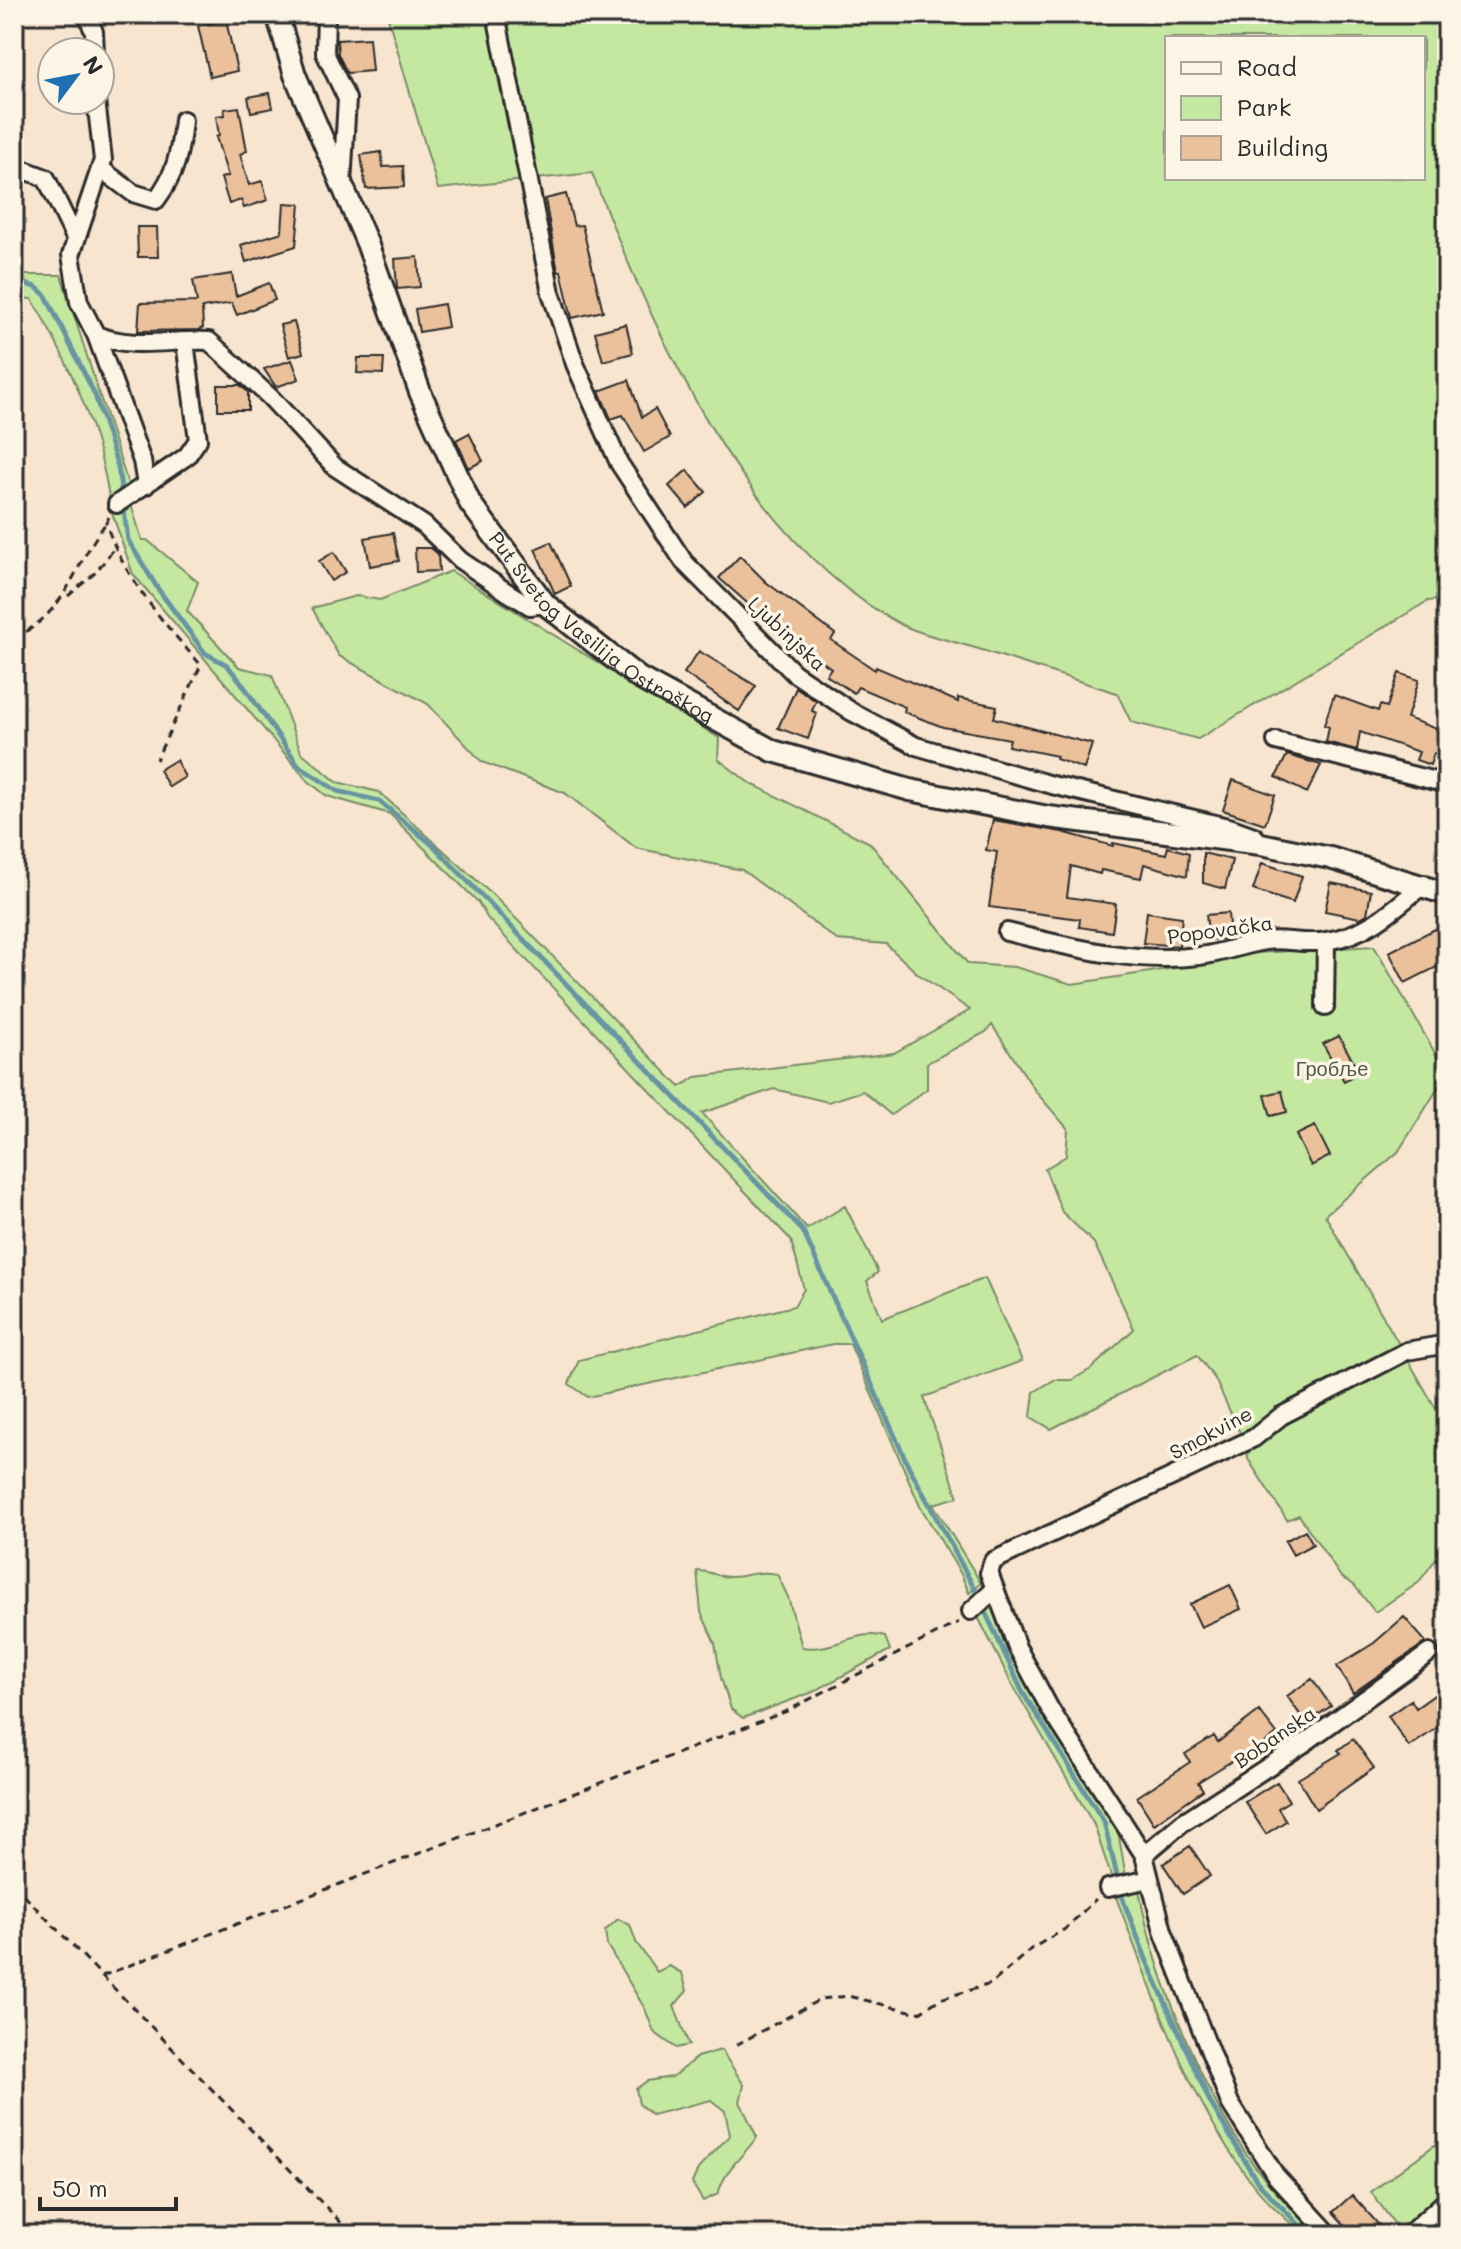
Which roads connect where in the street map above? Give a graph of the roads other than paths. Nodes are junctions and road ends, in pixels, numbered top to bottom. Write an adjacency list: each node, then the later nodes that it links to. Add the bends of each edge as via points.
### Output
1 (87, 14): 5 (street)
2 (326, 14): 10 (street, via 325,53 347,99)
3 (496, 14): 19 (street, Ljubinjska, via 551,293 575,364 619,463 684,562 794,673 916,746 1232,828)
4 (279, 16): 10 (street, Put Svetog Vasilija Ostroškog, via 295,75)
5 (94, 36)
6 (98, 116): 9 (street)
7 (183, 120): 9 (street, via 179,162 156,200 133,193)
8 (14, 166): 11 (street, via 46,178)
9 (101, 169): 11 (street)
10 (342, 185): 16 (street, Put Svetog Vasilija Ostroškog, via 420,392 470,503)
11 (76, 240): 12 (street, via 71,255 79,302)
12 (96, 335): 13 (street, via 111,341); 14 (street)
13 (185, 342): 14 (street, via 198,440 187,456); 16 (street, via 209,341 335,467 424,525 460,560 507,592 530,606)
14 (146, 485): 15 (street)
15 (117, 504)
16 (545, 604): 19 (street, Put Svetog Vasilija Ostroškog, via 639,678 773,751 910,790 1048,817)
17 (1276, 741): 18 (street)
18 (1447, 784)
19 (1261, 844): 20 (street, Put Svetog Vasilija Ostroškog)
20 (1424, 884): 21 (street, Put Svetog Vasilija Ostroškog); 23 (street, Popovačka, via 1374,926)
21 (1447, 894)
22 (1007, 932): 23 (street, Popovačka, via 1127,958 1201,956 1268,940)
23 (1326, 941): 24 (street)
24 (1325, 1007)
25 (1447, 1344): 26 (street, Smokvine, via 1407,1351 1281,1416 1254,1438 993,1561)
26 (992, 1592): 27 (street); 29 (street, via 1050,1709)
27 (971, 1611)
28 (1429, 1653): 29 (street, Bobanska, via 1183,1822)
29 (1144, 1855): 30 (street)
30 (1150, 1879): 31 (street); 33 (street, via 1163,1931 1230,2103 1276,2176)
31 (1108, 1888)
32 (1447, 2200): 34 (street)
33 (1330, 2235)
34 (1408, 2235)

